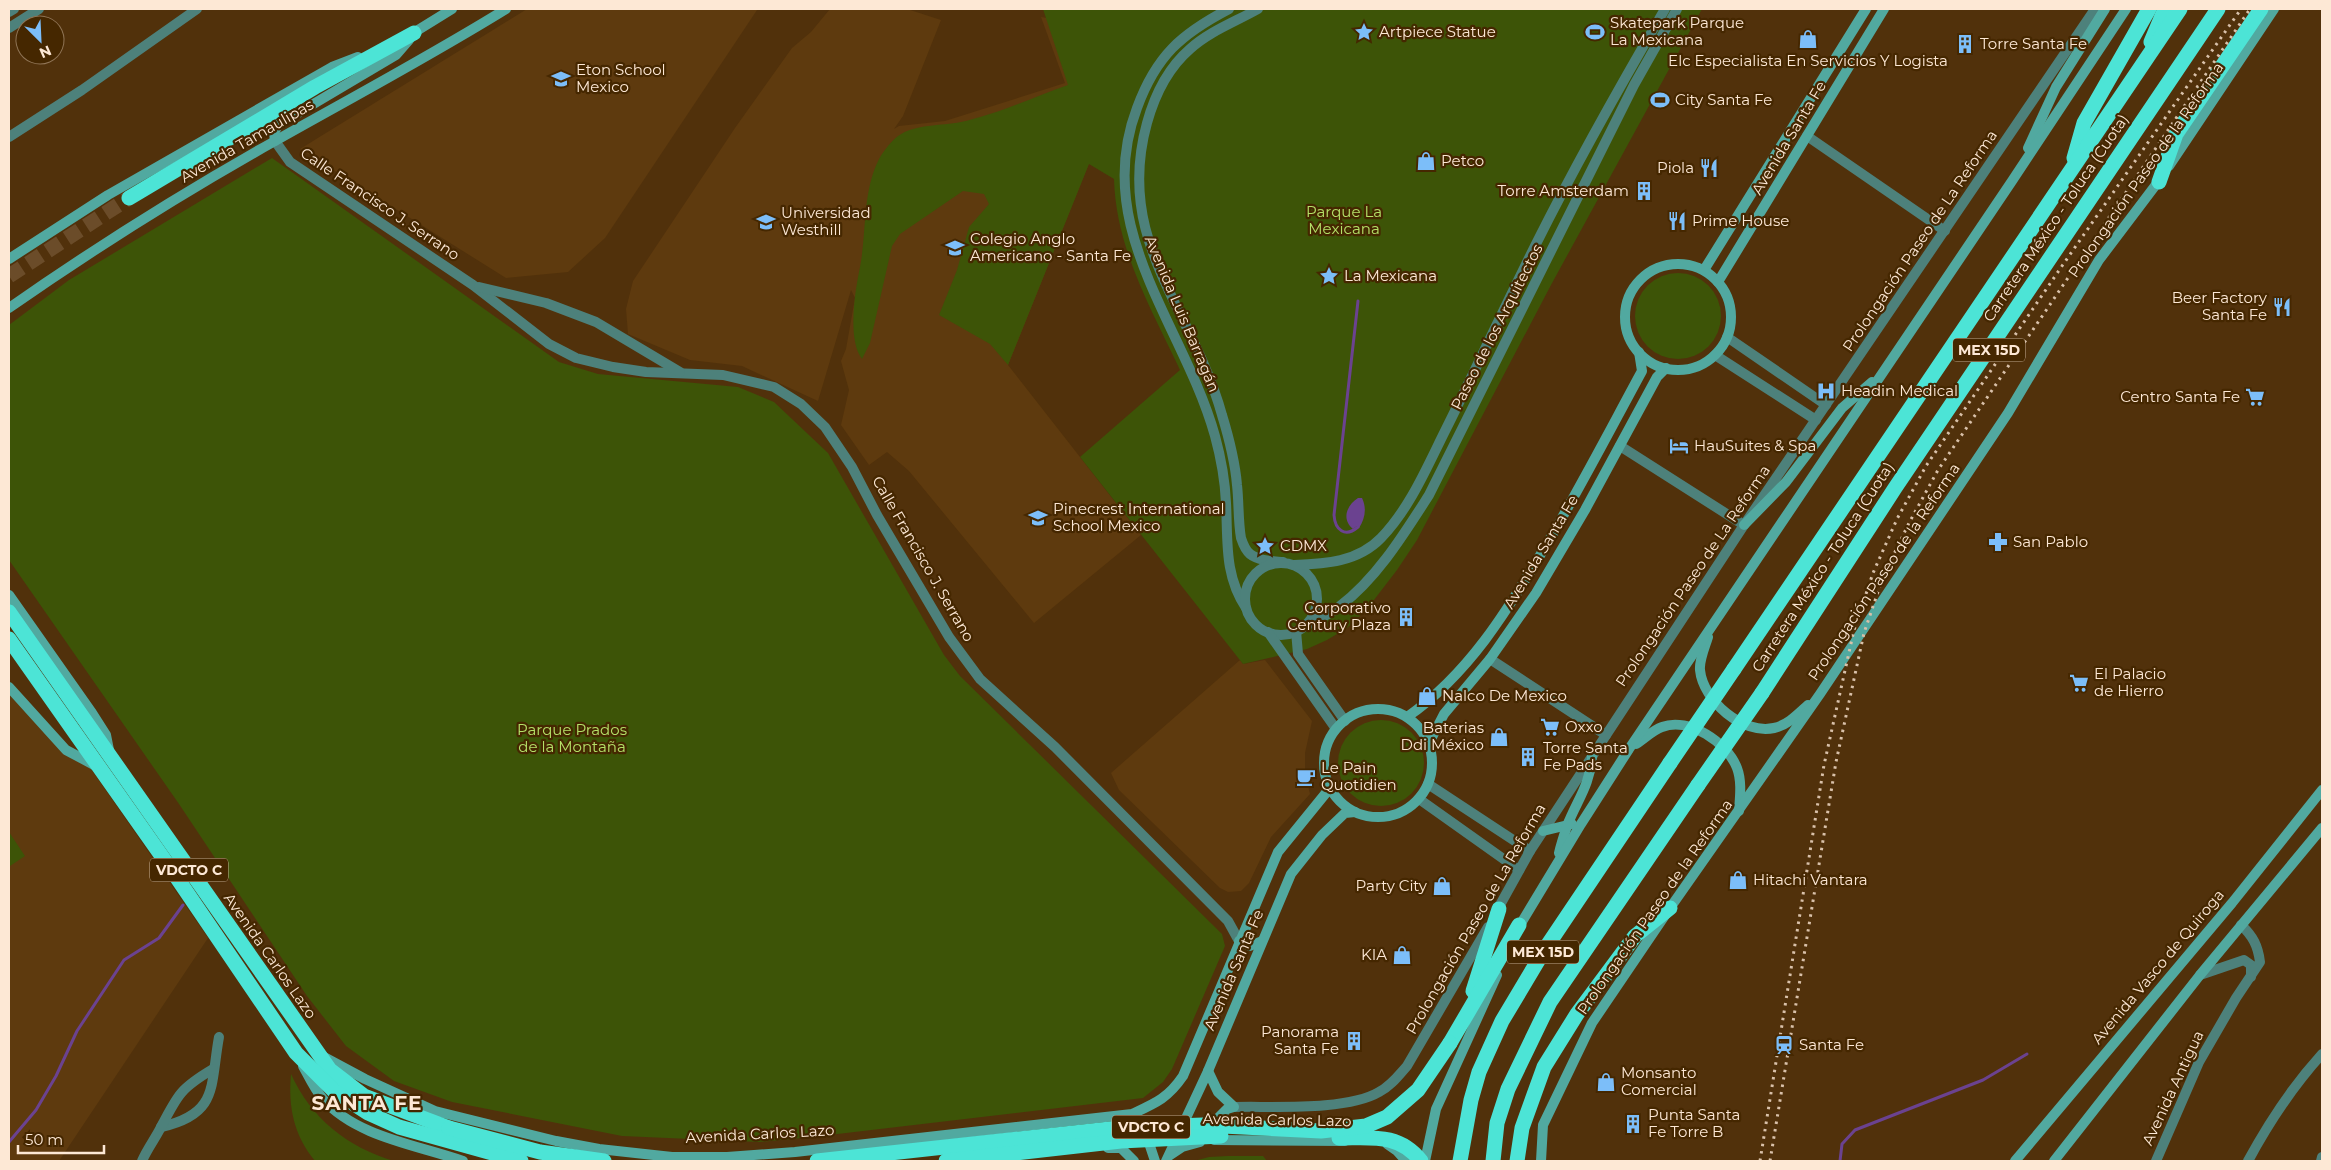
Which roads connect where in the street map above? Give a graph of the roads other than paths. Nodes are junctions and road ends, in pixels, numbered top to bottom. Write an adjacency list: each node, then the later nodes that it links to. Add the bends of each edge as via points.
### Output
1 (14, 9): 22 (street)
2 (39, 9): 24 (street)
3 (197, 9): 28 (street)
4 (452, 9): 25 (main road, Avenida Tamaulipas)
5 (506, 9): 29 (main road, Avenida Tamaulipas)
6 (1229, 9): 49 (street, Avenida Luis Barragán, via 1183,36 1154,72 1135,114 1125,158 1126,206 1135,244)
7 (1258, 9): 48 (street, Avenida Luis Barragán, via 1213,32 1179,59 1156,98 1140,154 1140,202 1145,234)
8 (1665, 9): 40 (street, Paseo de los Arquitectos, via 1600,122)
9 (1677, 9): 41 (street, Paseo de los Arquitectos, via 1634,85)
10 (1859, 9): 23 (main road)
11 (1866, 9): 23 (main road, Avenida Santa Fe)
12 (1884, 9): 27 (main road, Avenida Santa Fe)
13 (2095, 9): 34 (street, Prolongación Paseo de La Reforma)
14 (2104, 9): 31 (main road, via 2056,87)
15 (2126, 9): 31 (main road)
16 (2149, 9): 30 (highway, via 2084,123)
17 (2165, 9): 26 (highway)
18 (2180, 9): 26 (highway, Carretera México - Toluca (Cuota) / MEX 15D)
19 (2218, 9): 127 (highway, Carretera México - Toluca (Cuota) / MEX 15D, bridge, via 1895,488 1762,693 1550,1002 1508,1089 1498,1123)
20 (2260, 9): 32 (highway, via 2176,134)
21 (2274, 9): 32 (main road, Prolongación Paseo de la Reforma)
22 (9, 12)
23 (1855, 26): 36 (main road, Avenida Santa Fe)
24 (9, 28)
25 (414, 33): 29 (main road, via 396,55 278,126 274,133); 33 (highway, via 315,87); 35 (main road, Avenida Tamaulipas, via 332,68 108,195)
26 (2143, 64): 30 (highway, Carretera México - Toluca (Cuota) / MEX 15D)
27 (1808, 136): 34 (street); 37 (main road, Avenida Santa Fe)
28 (9, 137)
29 (275, 141): 38 (street, Calle Francisco J. Serrano, via 290,162); 39 (main road, Avenida Tamaulipas, via 86,254)
30 (2069, 173): 126 (highway, Carretera México - Toluca (Cuota) / MEX 15D, bridge, via 1555,933 1502,1021 1479,1072)
31 (2012, 181): 46 (main road)
32 (2159, 182): 65 (main road, Prolongación Paseo de la Reforma, via 2099,260 2008,413)
33 (129, 198)
34 (1945, 231): 50 (street, Prolongación Paseo de La Reforma)
35 (9, 258)
36 (1704, 270): 37 (main road); 43 (main road, via 1672,264 1656,268 1642,278 1626,306 1625,323)
37 (1718, 282): 42 (main road, via 1731,308)
38 (473, 285): 47 (street, Calle Francisco J. Serrano, via 546,303 587,318); 47 (street, Calle Francisco J. Serrano, via 549,344 576,358 613,367)
39 (9, 308)
40 (1498, 325): 41 (street); 55 (street, Paseo de los Arquitectos, via 1422,477 1382,537 1349,558)
41 (1512, 332): 59 (street, Paseo de los Arquitectos, via 1429,495 1398,542 1347,600 1326,616)
42 (1727, 337): 44 (main road); 50 (street)
43 (1639, 352): 45 (main road); 66 (main road, Avenida Santa Fe, via 1642,371 1572,502 1521,587 1483,644 1432,700)
44 (1715, 355): 45 (main road, via 1700,365 1683,370); 51 (street)
45 (1666, 368): 52 (main road, Avenida Santa Fe, via 1657,377)
46 (1882, 373): 53 (main road, via 1842,408 1786,482); 60 (main road)
47 (683, 374): 92 (street, Calle Francisco J. Serrano, via 723,375 774,387 801,404 825,427 852,467 949,638 980,679 1055,747 1228,921)
48 (1212, 386): 49 (street); 54 (street, Avenida Luis Barragán, via 1225,424 1235,470 1243,543 1256,558)
49 (1200, 390): 57 (street, Avenida Luis Barragán, via 1215,437 1224,482 1231,577)
50 (1826, 405): 51 (street, Prolongación Paseo de La Reforma)
51 (1816, 420): 53 (street, Prolongación Paseo de La Reforma)
52 (1620, 446): 53 (street); 63 (main road, Avenida Santa Fe, via 1536,593)
53 (1744, 525): 69 (street, Prolongación Paseo de La Reforma)
54 (1283, 562): 55 (street); 57 (street, via 1271,564 1253,576 1246,592)
55 (1294, 565): 59 (street, via 1304,570 1316,589 1315,611)
56 (9, 595): 72 (main road, Avenida Carlos Lazo, via 106,735)
57 (1246, 608): 61 (street, via 1250,618)
58 (9, 612): 72 (highway, Avenida Carlos Lazo / VDCTO C)
59 (1300, 629): 61 (street, via 1287,634); 67 (street, via 1298,654)
60 (1709, 630): 65 (main road, via 1700,668 1704,687 1718,707 1747,725 1764,729 1788,723); 71 (main road)
61 (1268, 632): 68 (street)
62 (9, 639): 74 (highway, Avenida Carlos Lazo / VDCTO C)
63 (1490, 660): 69 (street); 70 (main road, Avenida Santa Fe, via 1444,714)
64 (9, 687): 74 (main road, Avenida Carlos Lazo, via 66,750)
65 (1820, 694): 80 (main road, Prolongación Paseo de la Reforma)
66 (1407, 717): 67 (main road, via 1389,710 1370,709); 70 (main road, via 1420,727)
67 (1345, 721): 68 (main road)
68 (1336, 729): 76 (main road, via 1327,745 1324,770)
69 (1606, 734): 73 (street, Prolongación Paseo de La Reforma)
70 (1429, 743): 75 (main road, via 1432,770)
71 (1630, 749): 80 (main road, via 1660,727 1680,723 1707,735 1729,754 1738,769); 81 (main road)
72 (110, 756): 98 (highway, Avenida Carlos Lazo / VDCTO C)
73 (1592, 756): 82 (main road, via 1586,788); 84 (street, Prolongación Paseo de La Reforma)
74 (97, 766): 99 (highway, Avenida Carlos Lazo / VDCTO C)
75 (1428, 784): 78 (main road); 85 (street)
76 (1330, 788): 79 (main road); 92 (main road, Avenida Santa Fe, via 1278,852)
77 (2322, 790): 130 (main road, Avenida Vasco de Quiroga, via 2232,904)
78 (1419, 798): 79 (main road, via 1409,807 1390,815 1371,816); 87 (street)
79 (1355, 812): 93 (main road, Avenida Santa Fe, via 1344,812 1291,874)
80 (1739, 812): 88 (main road, Prolongación Paseo de la Reforma)
81 (1581, 824): 82 (main road); 86 (main road)
82 (1567, 825): 84 (main road); 86 (main road)
83 (2322, 828): 91 (main road)
84 (1543, 831): 85 (street, Prolongación Paseo de La Reforma)
85 (1530, 851): 87 (street, Prolongación Paseo de La Reforma)
86 (1554, 867): 90 (main road)
87 (1519, 870): 89 (street, Prolongación Paseo de La Reforma)
88 (1670, 908): 128 (highway, via 1635,936 1577,1014 1544,1067 1522,1128); 129 (main road, Prolongación Paseo de la Reforma, via 1592,1022 1543,1125)
89 (1498, 909): 96 (highway); 103 (street, Prolongación Paseo de La Reforma, via 1407,1066)
90 (1519, 925): 96 (highway); 125 (main road, via 1436,1110)
91 (2241, 925): 94 (main road); 95 (street, Avenida Antigua, via 2258,948 2260,962)
92 (1239, 941): 93 (main road, via 1250,946); 105 (main road, Avenida Santa Fe, via 1183,1076 1161,1101)
93 (1262, 941): 102 (main road, Avenida Santa Fe)
94 (2200, 975): 95 (street, via 2244,960 2250,965); 131 (main road)
95 (2251, 978): 132 (street, Avenida Antigua, via 2199,1062)
96 (1464, 1018): 119 (highway, Avenida Carlos Lazo / VDCTO C, bridge, via 1418,1090 1387,1117 1366,1126 1321,1131 1203,1125 1120,1128)
97 (219, 1037): 101 (street)
98 (316, 1053): 108 (highway, Avenida Carlos Lazo / VDCTO C, via 342,1081 364,1096); 111 (main road, Avenida Carlos Lazo, via 365,1080 435,1111)
99 (296, 1054): 108 (highway, Avenida Carlos Lazo / VDCTO C, via 334,1091 368,1113 399,1127); 115 (main road, Avenida Carlos Lazo, via 322,1098 338,1114 359,1127)
100 (2322, 1054): 133 (street, via 2296,1087)
101 (213, 1069): 107 (street, via 180,1092); 107 (street, via 210,1096 200,1110 182,1122)
102 (1208, 1071): 104 (main road, via 1218,1092); 113 (main road, Avenida Santa Fe)
103 (1379, 1093): 104 (street, Avenida Carlos Lazo, via 1333,1104)
104 (1234, 1107): 109 (main road, via 1221,1114 1217,1124 1222,1136)
105 (1132, 1114): 106 (main road, Avenida Carlos Lazo)
106 (1111, 1117): 110 (main road, Avenida Carlos Lazo); 123 (main road, via 1126,1120 1149,1143)
107 (161, 1127): 114 (street)
108 (448, 1135): 111 (highway, Avenida Carlos Lazo / VDCTO C, bridge, via 540,1152); 116 (highway, Avenida Carlos Lazo / VDCTO C)
109 (1230, 1140): 113 (main road, Avenida Carlos Lazo, via 1182,1147); 124 (main road, Avenida Carlos Lazo, via 1378,1142 1390,1146)
110 (795, 1152): 111 (main road, Avenida Carlos Lazo, via 727,1157); 118 (main road)
111 (602, 1155): 117 (main road)
112 (2322, 1157): 134 (street)
113 (1167, 1159)
114 (142, 1161)
115 (463, 1161)
116 (520, 1161)
117 (593, 1161)
118 (783, 1161)
119 (817, 1161)
120 (946, 1161): 125 (highway, Avenida Carlos Lazo / VDCTO C, bridge, via 1121,1141 1204,1136 1383,1138 1401,1143)
121 (988, 1161): 122 (main road, via 1121,1148)
122 (1134, 1161)
123 (1155, 1161)
124 (1406, 1161)
125 (1423, 1161)
126 (1460, 1161)
127 (1493, 1161)
128 (1516, 1161)
129 (1542, 1161)
130 (2015, 1161)
131 (2054, 1161)
132 (2156, 1161)
133 (2248, 1161)
134 (2320, 1161)

